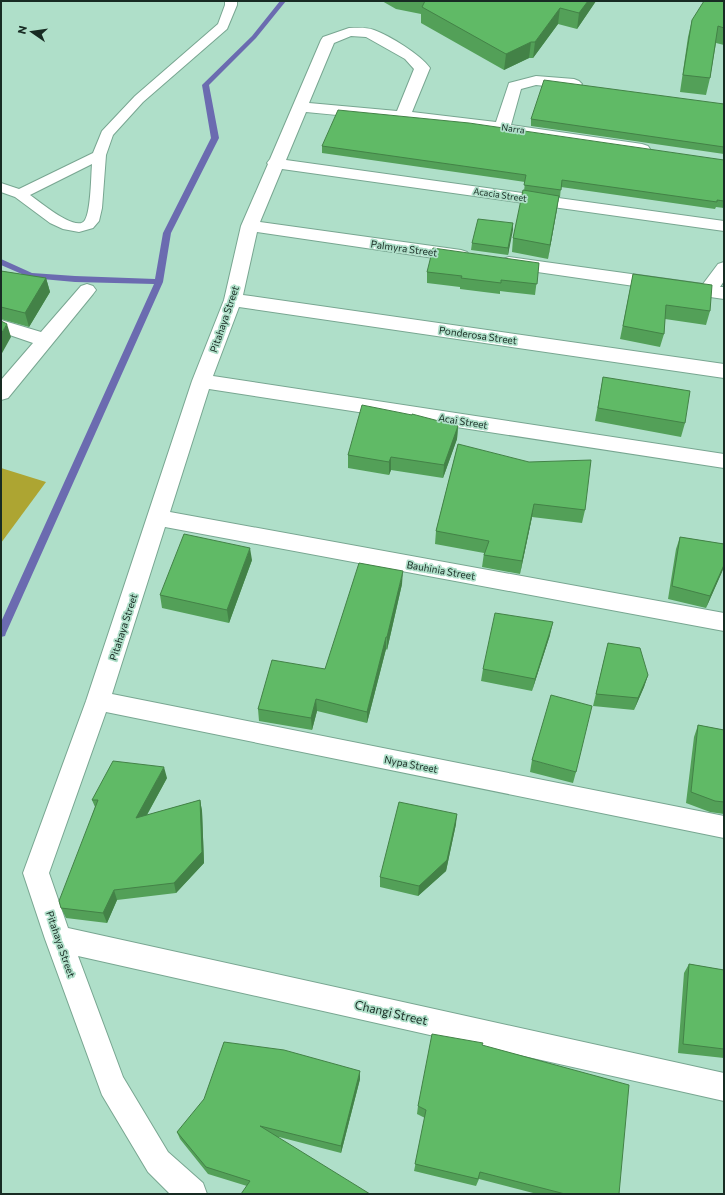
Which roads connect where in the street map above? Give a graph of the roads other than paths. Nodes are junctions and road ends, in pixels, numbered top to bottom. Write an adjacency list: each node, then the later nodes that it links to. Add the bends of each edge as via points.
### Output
1 (231, 1): 7 (lane, via 223,26 139,100 107,134)
2 (591, 87): 5 (street, via 536,79 524,81 514,86)
3 (300, 107): 4 (street, Narra); 4 (street, Pitahaya Street, via 328,40 349,32 370,33 410,56 422,68); 8 (street, Pitahaya Street)
4 (403, 116): 5 (street, Narra)
5 (502, 128): 6 (street, Narra)
6 (655, 150)
7 (99, 155): 10 (lane); 10 (lane, via 95,208 92,221 88,225 79,228 68,226 55,220)
8 (275, 163): 11 (street, Pitahaya Street); 12 (street, Acacia Street)
9 (1, 187): 10 (lane)
10 (20, 194)
11 (250, 226): 15 (street, Palmyra Street); 16 (street, Pitahaya Street)
12 (724, 226)
13 (724, 268): 15 (street)
14 (86, 290): 18 (street)
15 (716, 292)
16 (233, 300): 19 (street, Ponderosa Street); 20 (street, Pitahaya Street)
17 (1, 326): 18 (street)
18 (45, 340): 21 (street)
19 (724, 371)
20 (202, 381): 22 (street, Acai Street); 23 (street, Pitahaya Street)
21 (1, 393)
22 (724, 461)
23 (158, 518): 24 (street, Bauhinia Street); 25 (street, Pitahaya Street)
24 (724, 622)
25 (98, 701): 26 (street, Nypa Street); 27 (street, Pitahaya Street, via 36,873)
26 (724, 827)
27 (58, 939): 28 (street, Changi Street); 29 (street, Pitahaya Street, via 112,1085 158,1162)
28 (724, 1087)
29 (192, 1194)

